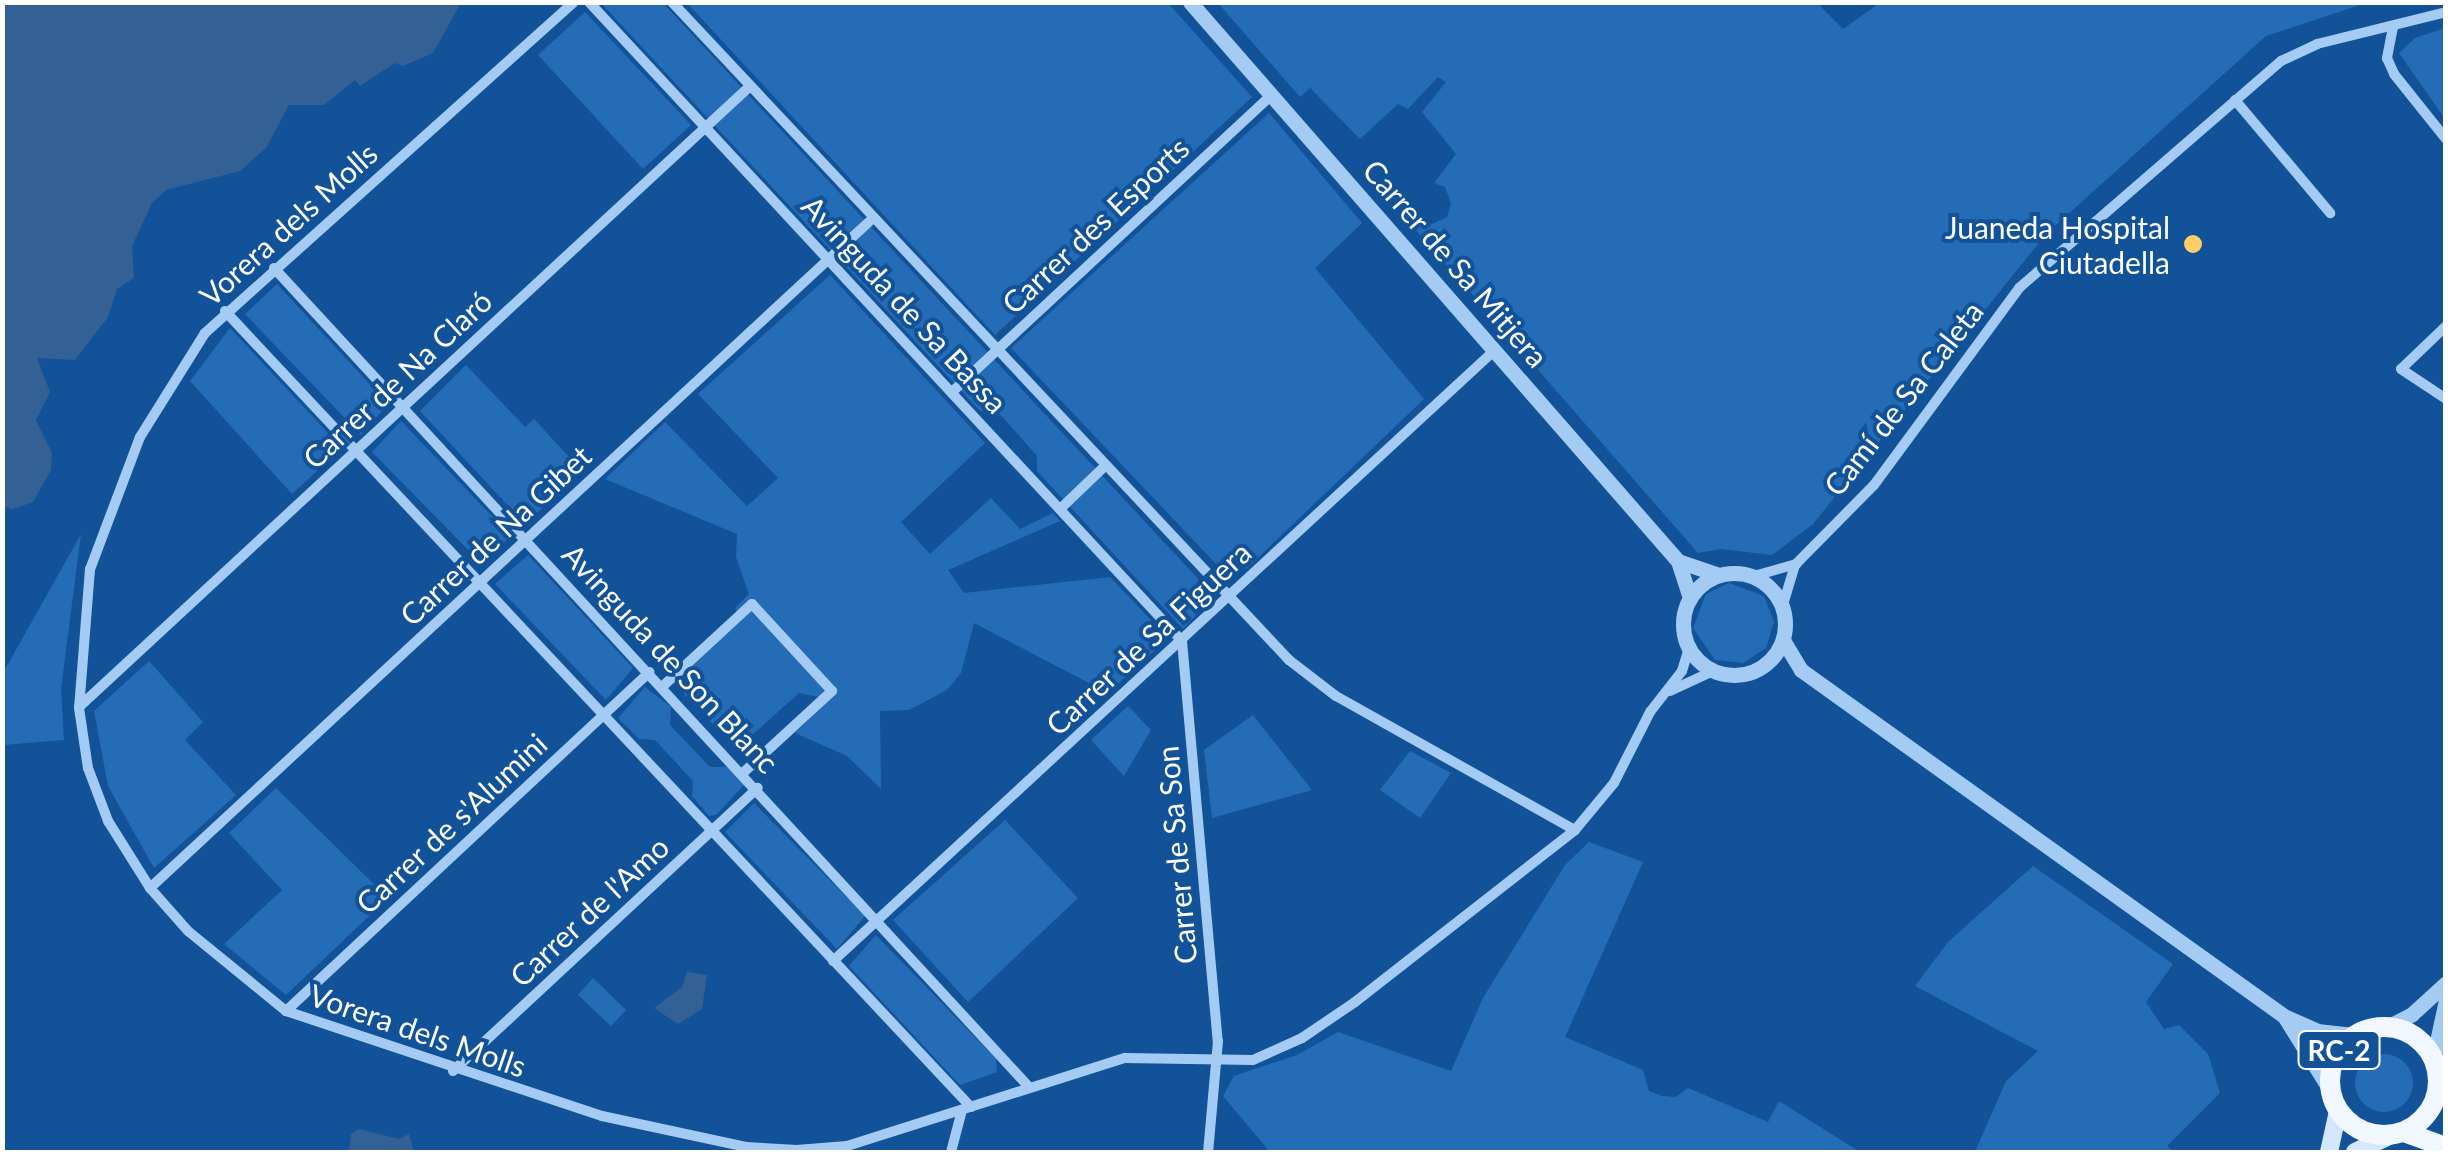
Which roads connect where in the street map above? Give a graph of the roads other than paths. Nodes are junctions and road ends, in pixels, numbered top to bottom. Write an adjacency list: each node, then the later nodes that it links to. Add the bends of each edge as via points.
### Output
1 (574, 2): 15 (street, Vorera dels Molls)
2 (589, 2): 10 (street, Avinguda de Sa Bassa)
3 (672, 2): 7 (street, Avinguda de Sa Bassa)
4 (1190, 2): 8 (street, Carrer de Sa Mitjera)
5 (2446, 12): 6 (street, Camí de Sa Caleta)
6 (2394, 27): 9 (street, Camí de Sa Caleta, via 2317,44 2281,61); 11 (street, via 2388,58 2394,74)
7 (750, 86): 10 (street, Carrer de Na Claró); 13 (street, Avinguda de Sa Bassa)
8 (1272, 95): 18 (street, Carrer des Esports); 19 (street, Carrer de Sa Mitjera)
9 (2235, 100): 12 (street); 28 (street, Camí de Sa Caleta, via 2019,288 1874,485)
10 (706, 127): 14 (street, Avinguda de Sa Bassa); 22 (street, Carrer de Na Claró)
11 (2446, 140)
12 (2330, 213)
13 (873, 218): 14 (street, Carrer de Na Gibet); 18 (street, Avinguda de Sa Bassa)
14 (829, 259): 20 (street, Avinguda de Sa Bassa); 26 (street, Carrer de Na Gibet)
15 (274, 268): 16 (street, Vorera dels Molls); 22 (street, Avinguda de Son Blanc)
16 (225, 310): 23 (street); 44 (street, Vorera dels Molls, via 126,468 90,569)
17 (2446, 326): 21 (street, via 2400,369)
18 (996, 350): 20 (street, Carrer des Esports); 24 (street, Avinguda de Sa Bassa)
19 (1496, 350): 27 (street, Carrer de Sa Mitjera); 32 (street, Carrer de Sa Figuera)
20 (952, 392): 25 (street, Avinguda de Sa Bassa)
21 (2446, 399)
22 (404, 407): 23 (street, Carrer de Na Claró); 26 (street, Avinguda de Son Blanc)
23 (356, 451): 31 (street); 44 (street, Carrer de Na Claró)
24 (1105, 466): 25 (street); 32 (street, Avinguda de Sa Bassa)
25 (1060, 509): 36 (street, Avinguda de Sa Bassa)
26 (527, 540): 31 (street, Carrer de Na Gibet); 41 (street, Avinguda de Son Blanc)
27 (1678, 561): 29 (street); 33 (street, Carrer de Sa Mitjera)
28 (1796, 564): 30 (street, Camí de Sa Caleta); 34 (street, Camí de Sa Caleta)
29 (1719, 574): 30 (street); 33 (street)
30 (1754, 576): 34 (street)
31 (480, 583): 45 (street); 50 (street, Carrer de Na Gibet)
32 (1228, 598): 36 (street, Carrer de Sa Figuera); 48 (street, Avinguda de Sa Bassa, via 1336,696)
33 (1690, 598): 37 (street, via 1683,617)
34 (1782, 608): 35 (street)
35 (1783, 640): 38 (street); 39 (street)
36 (1182, 641): 51 (street, Carrer de Sa Figuera); 60 (street, Carrer de Sa Son)
37 (1689, 648): 40 (street); 43 (street)
38 (1764, 666): 39 (street); 40 (street, via 1730,676)
39 (1801, 670): 56 (street)
40 (1713, 671): 43 (street)
41 (650, 672): 42 (street, Avinguda de Son Blanc); 45 (street, Carrer de s'Alumini)
42 (663, 686): 46 (street, Avinguda de Son Blanc); 46 (street, via 752,604 832,692)
43 (1669, 692): 48 (street, via 1650,712 1614,783)
44 (78, 708): 50 (street, Vorera dels Molls, via 88,768 108,821)
45 (604, 715): 49 (street); 55 (street, Carrer de s'Alumini)
46 (744, 772): 47 (street, Avinguda de Son Blanc)
47 (758, 788): 49 (street, Carrer de l'Amo); 51 (street, Avinguda de Son Blanc)
48 (1576, 830): 60 (street, via 1302,1038 1253,1060)
49 (712, 831): 52 (street); 61 (street, Carrer de l'Amo)
50 (150, 888): 55 (street, Vorera dels Molls, via 188,931)
51 (881, 921): 52 (street, Carrer de Sa Figuera); 62 (street, Avinguda de Son Blanc)
52 (834, 961): 65 (street)
53 (2446, 984): 57 (street)
54 (2446, 1000): 59 (street)
55 (286, 1011): 61 (street, Vorera dels Molls)
56 (2284, 1016): 58 (street, via 2317,1031); 64 (street)
57 (2386, 1027): 58 (main road, RC-2); 59 (main road, RC-2, via 2418,1039)
58 (2354, 1036): 64 (main road, RC-2, via 2334,1059)
59 (2434, 1060): 63 (main road)
60 (1218, 1064): 62 (street, via 1124,1058); 71 (street, Carrer de Sa Son)
61 (454, 1071): 69 (street, Vorera dels Molls)
62 (1028, 1086): 65 (street)
63 (2442, 1086): 67 (main road, via 2429,1112)
64 (2330, 1090): 66 (main road, RC-2)
65 (966, 1108): 69 (street, Vorera dels Molls, via 847,1146); 70 (street)
66 (2338, 1111): 67 (main road, RC-2, via 2361,1131); 72 (main road)
67 (2397, 1134): 68 (main road, RC-2); 73 (main road)
68 (2446, 1147)
69 (742, 1150)
70 (951, 1152)
71 (1208, 1152)
72 (2328, 1152)
73 (2356, 1152)

